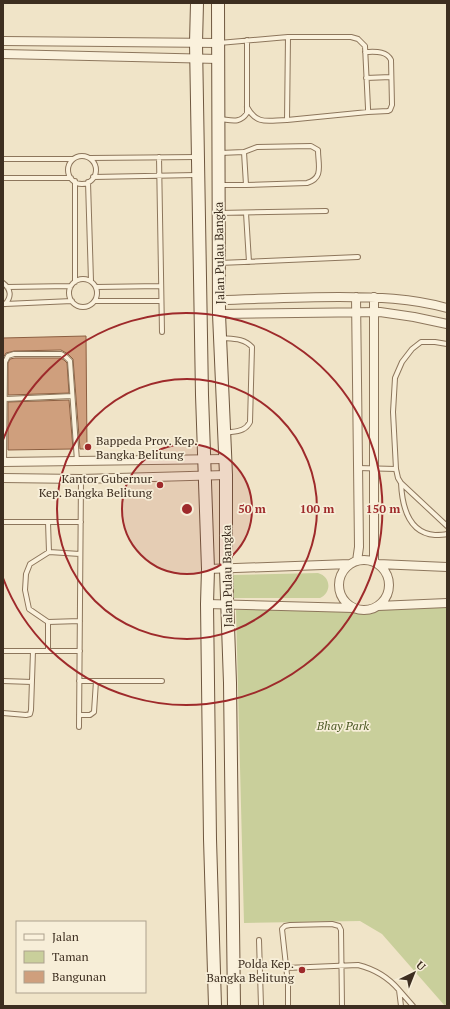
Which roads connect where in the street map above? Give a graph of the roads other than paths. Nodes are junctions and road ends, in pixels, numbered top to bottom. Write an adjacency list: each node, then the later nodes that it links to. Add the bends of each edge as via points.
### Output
1 (197, 3): 6 (main road, Jalan Pulau Bangka)
2 (218, 3): 7 (main road, Jalan Pulau Bangka)
3 (288, 36): 4 (lane); 8 (lane, via 351,37 362,42); 17 (lane)
4 (247, 40): 7 (lane); 14 (lane)
5 (3, 41): 6 (street)
6 (196, 43): 7 (street); 10 (main road, Jalan Pulau Bangka)
7 (218, 43): 11 (main road, Jalan Pulau Bangka)
8 (365, 52): 12 (lane, via 388,55 391,60); 13 (lane)
9 (3, 54): 10 (street)
10 (196, 58): 11 (street); 21 (main road, Jalan Pulau Bangka)
11 (218, 59): 16 (main road, Jalan Pulau Bangka)
12 (391, 77): 13 (lane); 15 (lane, via 390,110)
13 (366, 78): 15 (lane)
14 (247, 107): 16 (lane, via 243,119); 17 (lane, via 259,120)
15 (368, 112): 17 (lane)
16 (218, 119): 19 (main road, Jalan Pulau Bangka)
17 (287, 120)
18 (244, 152): 19 (lane); 33 (lane); 33 (lane, via 257,147 311,146 318,150 319,175 313,181)
19 (218, 153): 32 (main road, Jalan Pulau Bangka)
20 (159, 157): 21 (lane); 22 (lane); 26 (lane)
21 (198, 157): 25 (main road, Jalan Pulau Bangka)
22 (90, 158): 24 (lane, via 84,156); 27 (lane, via 95,167)
23 (3, 159): 24 (lane)
24 (74, 159): 29 (lane, via 68,168)
25 (198, 174): 26 (lane); 66 (main road, Jalan Pulau Bangka)
26 (160, 176): 27 (lane); 44 (lane)
27 (93, 177): 31 (lane)
28 (3, 178): 29 (lane)
29 (71, 178): 30 (lane)
30 (75, 181): 31 (lane); 41 (lane)
31 (88, 182): 40 (lane)
32 (218, 185): 33 (lane); 35 (main road, Jalan Pulau Bangka)
33 (246, 185)
34 (326, 211): 36 (lane)
35 (219, 213): 36 (lane); 39 (main road, Jalan Pulau Bangka)
36 (246, 213): 38 (lane)
37 (358, 257): 38 (lane)
38 (249, 262): 39 (lane)
39 (219, 263): 49 (main road, Jalan Pulau Bangka)
40 (90, 281): 41 (lane, via 80,279); 46 (lane)
41 (75, 282): 43 (lane)
42 (3, 284): 45 (lane)
43 (71, 286): 45 (lane); 50 (lane)
44 (161, 286): 46 (lane); 52 (lane)
45 (7, 287): 53 (lane, via 10,296)
46 (96, 287): 51 (lane)
47 (356, 297): 48 (street); 49 (street); 55 (street)
48 (374, 297): 54 (street, via 405,299); 56 (street)
49 (220, 300): 57 (main road, Jalan Pulau Bangka)
50 (72, 301): 51 (lane, via 81,307); 53 (lane)
51 (95, 301): 52 (lane)
52 (161, 301): 59 (lane)
53 (4, 304)
54 (447, 308)
55 (357, 312): 56 (street); 57 (street); 69 (street)
56 (373, 312): 58 (street); 70 (street)
57 (220, 314): 60 (main road, Jalan Pulau Bangka)
58 (447, 324)
59 (162, 332)
60 (220, 338): 64 (main road, Jalan Pulau Bangka); 64 (lane, via 242,340 252,347 250,422 243,430)
61 (447, 344): 71 (lane, via 421,342 402,362 395,378)
62 (72, 396): 63 (lane); 63 (lane, via 70,361 66,356 14,354 8,356 5,362); 68 (lane)
63 (4, 399): 67 (lane)
64 (225, 433): 65 (main road, Jalan Pulau Bangka)
65 (226, 459): 66 (street); 73 (main road, Jalan Pulau Bangka)
66 (204, 460): 68 (street); 72 (main road, Jalan Pulau Bangka)
67 (3, 462): 68 (street)
68 (77, 462)
69 (358, 468): 70 (lane); 84 (street, via 359,547)
70 (374, 468): 71 (lane); 85 (street)
71 (396, 469): 76 (lane)
72 (205, 475): 73 (street); 75 (street); 87 (main road, Jalan Pulau Bangka)
73 (226, 475): 88 (main road, Jalan Pulau Bangka)
74 (3, 478): 75 (street)
75 (81, 479): 79 (lane)
76 (402, 483): 80 (lane); 81 (lane, via 404,510 414,525 425,533)
77 (3, 522): 78 (lane)
78 (48, 522): 79 (lane); 82 (lane)
79 (80, 522): 83 (lane)
80 (447, 526)
81 (447, 534)
82 (49, 552): 83 (lane); 95 (lane, via 30,564 26,574 25,590 29,609)
83 (80, 554): 94 (lane)
84 (353, 562): 85 (street, via 364,560); 88 (street); 93 (street, via 341,575 339,590 343,599)
85 (376, 563): 86 (street); 92 (street, via 385,571 390,585 388,595)
86 (447, 567)
87 (208, 569): 88 (street); 90 (main road, Jalan Pulau Bangka)
88 (226, 569): 91 (main road, Jalan Pulau Bangka)
89 (447, 603): 92 (street)
90 (206, 604): 91 (street); 112 (main road, Jalan Pulau Bangka)
91 (228, 605): 93 (street); 113 (main road, Jalan Pulau Bangka)
92 (378, 606): 93 (street, via 369,610)
93 (355, 608)
94 (80, 621): 95 (lane); 99 (lane)
95 (48, 622): 98 (lane)
96 (3, 651): 97 (lane)
97 (33, 651): 98 (lane); 104 (lane)
98 (48, 651): 99 (lane)
99 (80, 651): 101 (lane)
100 (3, 681): 104 (lane)
101 (79, 681): 102 (lane); 106 (lane)
102 (96, 681): 103 (lane); 106 (lane, via 94,712 90,715)
103 (162, 681)
104 (32, 682): 105 (lane, via 30,714)
105 (3, 714)
106 (79, 715): 107 (lane)
107 (79, 727)
108 (259, 940): 114 (lane)
109 (341, 965): 110 (lane); 110 (lane, via 339,926 290,925 282,929); 111 (lane, via 369,968 382,975); 116 (lane)
110 (286, 968): 115 (lane)
111 (399, 990): 117 (lane); 118 (lane)
112 (215, 1006)
113 (234, 1006)
114 (261, 1006)
115 (288, 1006)
116 (342, 1006)
117 (401, 1006)
118 (413, 1006)

